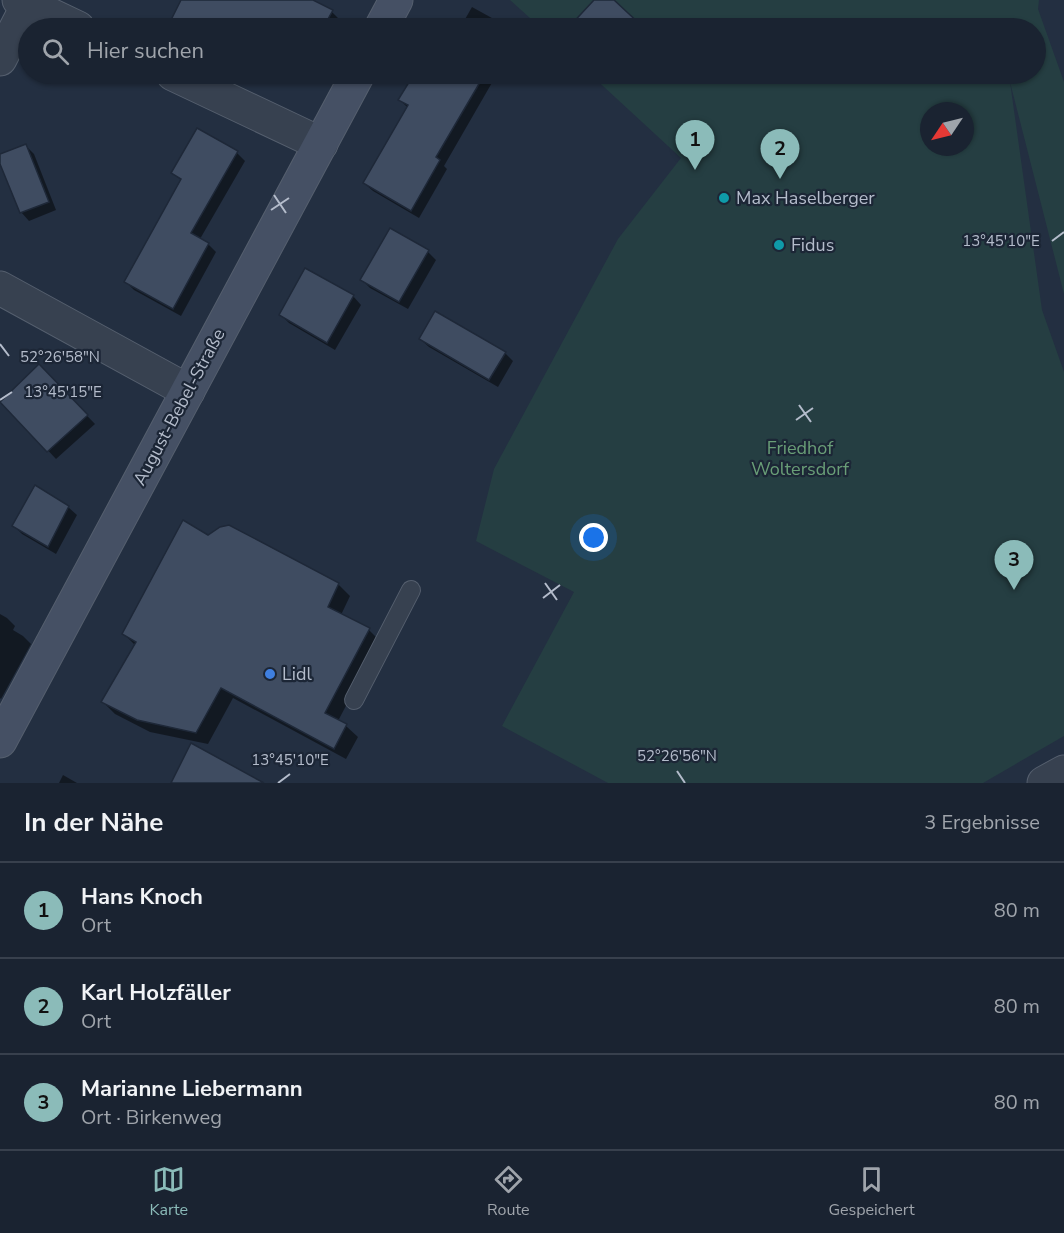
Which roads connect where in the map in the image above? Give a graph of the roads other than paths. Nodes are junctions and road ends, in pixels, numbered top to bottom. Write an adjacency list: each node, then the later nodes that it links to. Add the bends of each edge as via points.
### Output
1 (396, 0): 4 (street)
2 (23, 2): 3 (street); 5 (street)
3 (57, 18)
4 (386, 18)
5 (0, 59)
6 (194, 84): 8 (street)
7 (353, 84): 8 (street, August-Bebel-Straße)
8 (321, 144): 10 (street, August-Bebel-Straße)
9 (0, 288): 10 (street)
10 (188, 391): 13 (street, August-Bebel-Straße)
11 (411, 590): 12 (lane)
12 (354, 700)
13 (0, 741)
14 (1064, 772): 15 (street)
15 (1044, 783)

